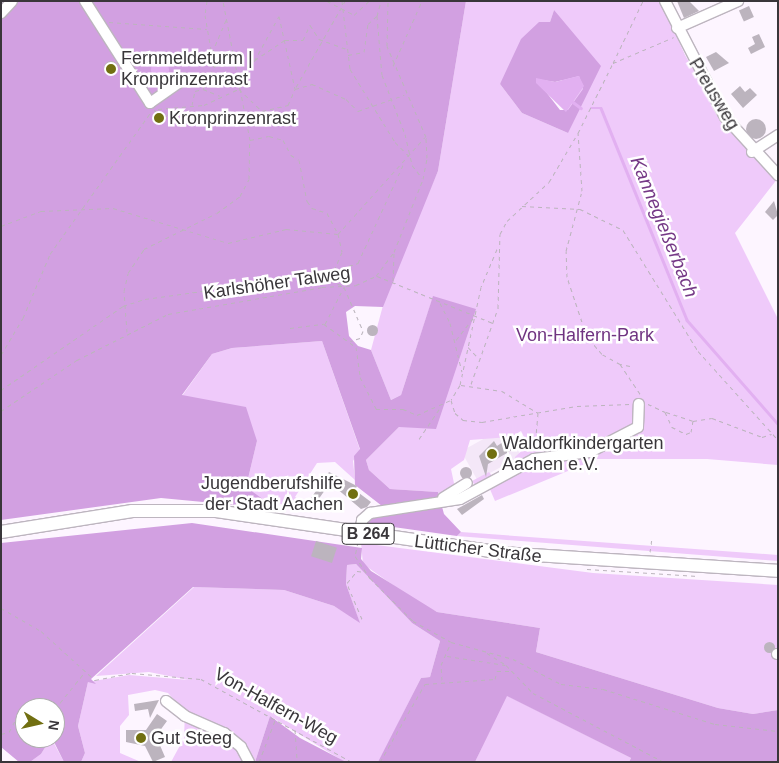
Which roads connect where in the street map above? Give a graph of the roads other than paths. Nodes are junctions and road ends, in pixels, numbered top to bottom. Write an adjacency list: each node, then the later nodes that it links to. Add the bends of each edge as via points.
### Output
1 (85, 1): 7 (street, via 150,103)
2 (666, 1): 6 (street, Preusweg)
3 (738, 1): 6 (street)
4 (11, 3): 5 (street)
5 (1, 13)
6 (678, 31): 9 (street, Preusweg, via 725,117)
7 (184, 79)
8 (778, 135): 9 (street)
9 (752, 152): 10 (street, Preusweg)
10 (778, 175)
11 (639, 404): 13 (street, via 641,421 629,434 576,457 534,459 460,499)
12 (467, 483): 13 (street)
13 (442, 498): 15 (street, via 370,513 362,520)
14 (1, 532): 15 (main road, Lütticher Straße / B 264, via 162,510 234,513)
15 (359, 539): 16 (main road, Lütticher Straße / B 264, via 649,565)
16 (778, 571)
17 (166, 700): 18 (street, via 185,716 224,733 241,747)
18 (249, 762)

